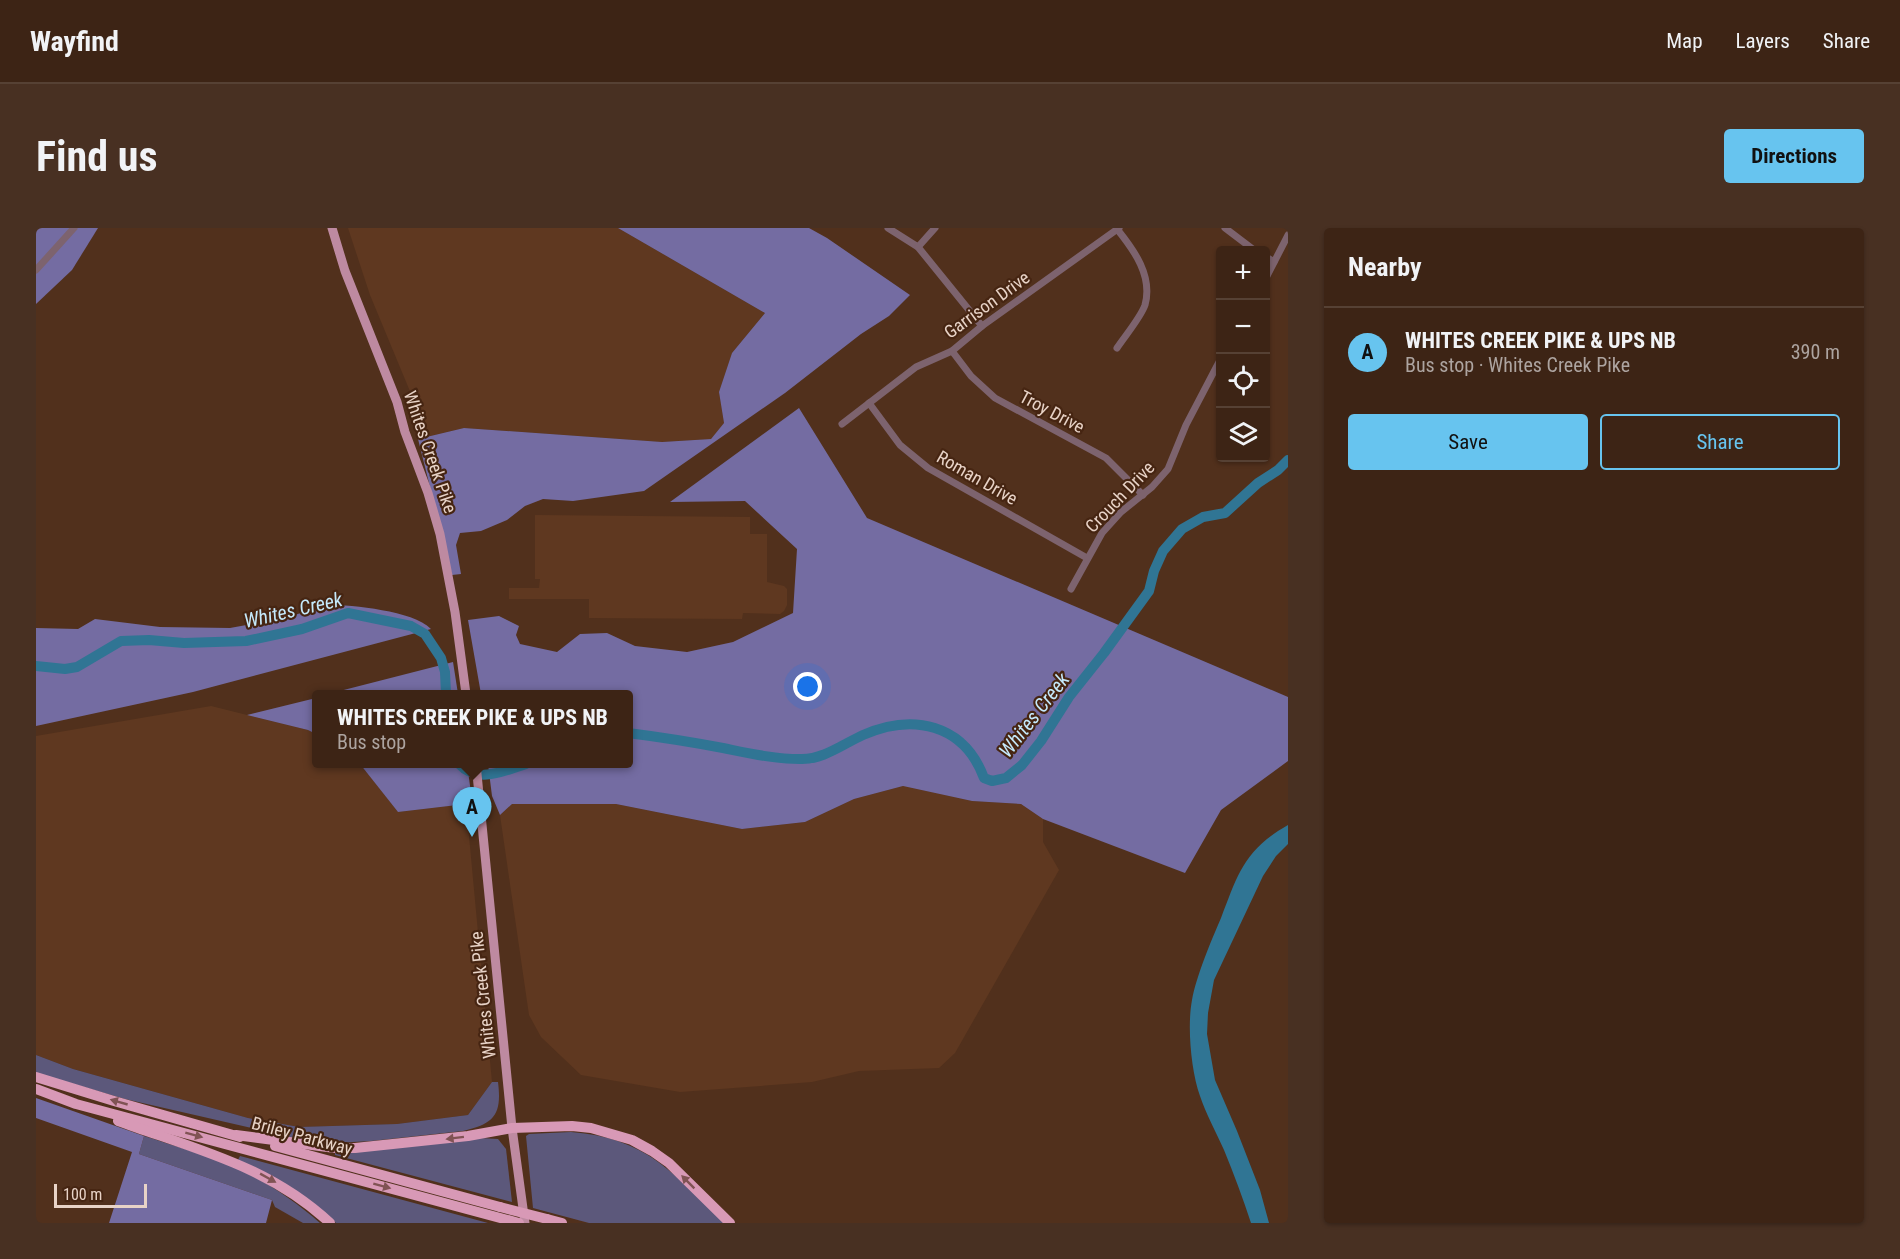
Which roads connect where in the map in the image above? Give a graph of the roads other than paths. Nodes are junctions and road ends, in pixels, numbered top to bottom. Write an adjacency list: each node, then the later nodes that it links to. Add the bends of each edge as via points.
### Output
1 (74, 228): 12 (street)
2 (332, 228): 23 (main road, Whites Creek Pike, via 397,402 440,534)
3 (888, 228): 9 (street)
4 (935, 228): 9 (street)
5 (1225, 228): 8 (street)
6 (1118, 229): 14 (street, Garrison Drive); 15 (street, via 1136,252 1148,284 1145,306)
7 (1288, 235): 11 (street)
8 (1249, 246)
9 (918, 247): 14 (street)
10 (1270, 260): 11 (street)
11 (1274, 262): 13 (street)
12 (36, 270)
13 (1270, 270)
14 (982, 326): 16 (street, Garrison Drive)
15 (1117, 348)
16 (952, 351): 18 (street, Garrison Drive, via 916,367); 20 (street, Troy Drive, via 994,398 1106,458)
17 (1216, 369): 20 (street, Crouch Drive, via 1186,425 1168,470)
18 (869, 403): 19 (street, Garrison Drive); 21 (street, Roman Drive, via 900,445 927,468)
19 (842, 424)
20 (1143, 495): 21 (street, Crouch Drive, via 1110,524)
21 (1087, 558): 22 (street, Crouch Drive)
22 (1071, 589)
23 (465, 690)
24 (476, 768): 28 (main road, Whites Creek Pike)
25 (36, 1077): 29 (highway, Briley Parkway, one-way to 25)
26 (36, 1089): 27 (highway, Briley Parkway)
27 (76, 1104): 30 (highway, one-way to 30, via 254,1170); 31 (highway, Briley Parkway, one-way to 31)
28 (512, 1128): 29 (highway, one-way to 29, via 355,1148); 32 (main road, Whites Creek Pike); 34 (highway, one-way to 28, via 669,1163 632,1140 572,1126)
29 (236, 1135): 33 (highway, Briley Parkway, bridge)
30 (330, 1223)
31 (519, 1223)
32 (525, 1223)
33 (562, 1223)
34 (730, 1223)

